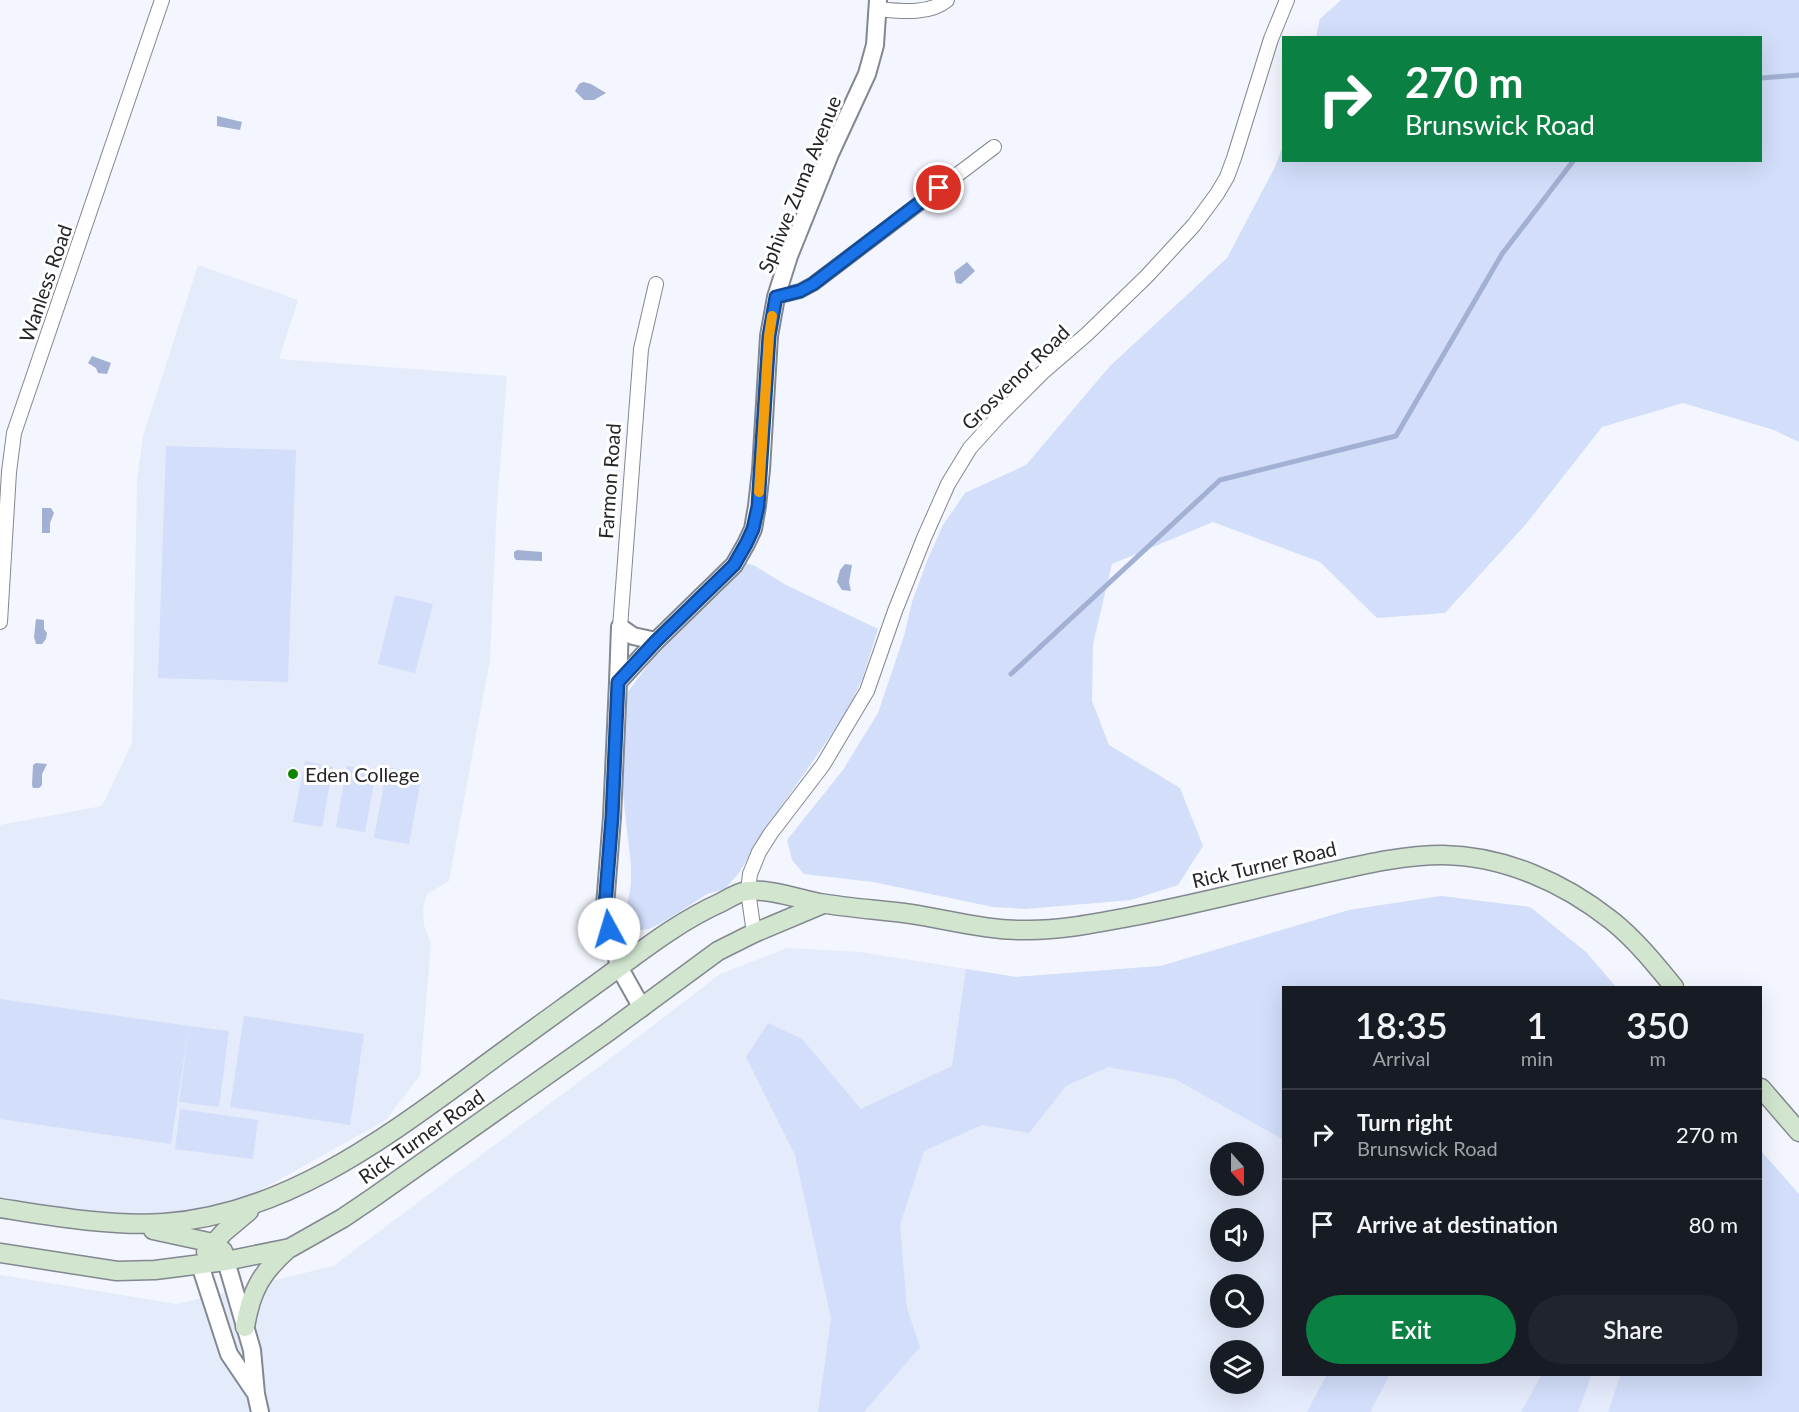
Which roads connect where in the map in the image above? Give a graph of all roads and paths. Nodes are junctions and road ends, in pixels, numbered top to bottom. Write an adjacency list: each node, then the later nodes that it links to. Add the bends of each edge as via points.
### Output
1 (162, 0): 8 (street, Wanless Road, via 14,433)
2 (947, 0): 4 (street, via 930,8 901,11)
3 (1287, 0): 12 (street, Grosvenor Road, via 1234,158 1217,194 1147,276 1042,373 970,448 948,484 924,538 867,691 823,765 759,852)
4 (878, 4): 7 (street, Sphiwe Zuma Avenue, via 867,74 826,164)
5 (994, 147): 7 (street, via 813,284)
6 (656, 284): 9 (street, Farmon Road, via 640,349)
7 (776, 297): 10 (street, Sphiwe Zuma Avenue, via 769,336 758,506 753,529 734,565)
8 (0, 622)
9 (621, 627): 10 (street, via 633,636); 11 (street, Farmon Road)
10 (656, 641): 11 (street, Sphiwe Zuma Avenue)
11 (618, 682): 15 (street, via 605,906)
12 (748, 891): 13 (main road, Rick Turner Road); 14 (street, Grosvenor Road); 15 (main road, Rick Turner Road, via 702,911)
13 (823, 904): 14 (main road, Rick Turner Road); 16 (main road, Rick Turner Road, via 984,927 1059,928 1166,910 1360,865 1445,855 1511,866 1576,896 1614,922)
14 (754, 933): 17 (main road, Rick Turner Road, via 718,951)
15 (619, 967): 17 (street); 20 (main road, Rick Turner Road, via 368,1147)
16 (1673, 986)
17 (642, 1008): 24 (main road, Rick Turner Road, via 374,1197)
18 (1762, 1089): 19 (main road)
19 (1799, 1132)
20 (257, 1205): 22 (main road, Rick Turner Road, via 170,1222); 23 (main road)
21 (0, 1208): 22 (main road, Rick Turner Road)
22 (116, 1222): 23 (main road)
23 (213, 1243): 26 (main road, via 223,1251); 27 (main road)
24 (290, 1248): 26 (main road, Rick Turner Road); 28 (main road, via 274,1261 257,1284)
25 (0, 1253): 27 (main road, Rick Turner Road, via 117,1271)
26 (226, 1261): 27 (main road, Rick Turner Road); 28 (street)
27 (200, 1265): 29 (street, via 229,1354)
28 (245, 1327): 29 (street, via 252,1350)
29 (256, 1394): 30 (street)
30 (260, 1412)

